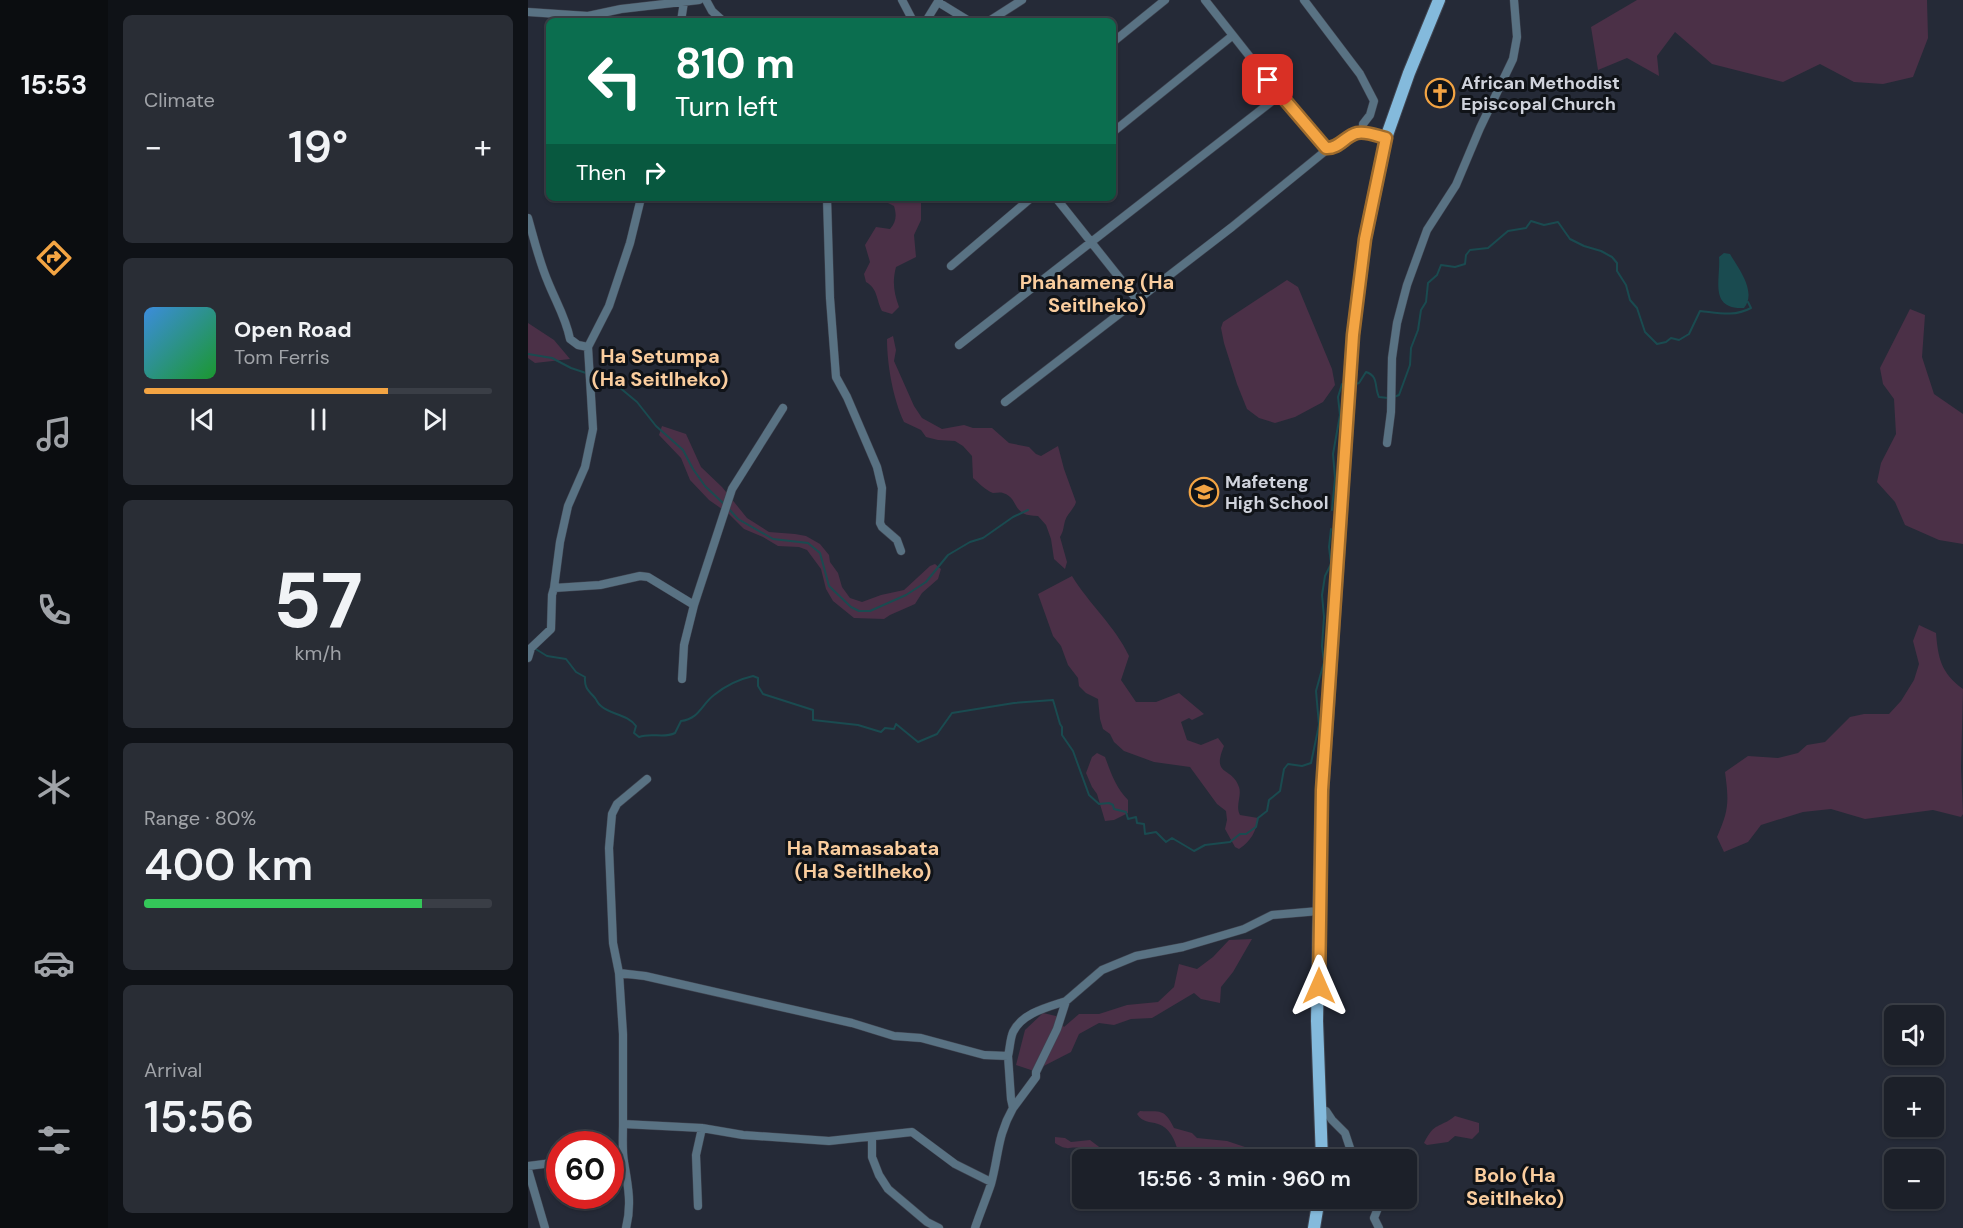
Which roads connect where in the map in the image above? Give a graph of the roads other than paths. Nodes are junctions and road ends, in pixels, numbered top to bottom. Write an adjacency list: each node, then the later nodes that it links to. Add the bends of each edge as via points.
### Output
1 (696, 0): 11 (street)
2 (705, 0): 14 (street)
3 (902, 0): 15 (street)
4 (1022, 0): 18 (street)
5 (1165, 0): 20 (street)
6 (1205, 0): 19 (street)
7 (1304, 0): 23 (street, via 1360,74 1374,101)
8 (1439, 0): 24 (main road)
9 (1514, 0): 38 (street, via 1517,36 1513,60 1456,185 1427,230 1407,285 1392,358)
10 (938, 1): 16 (street); 17 (street)
11 (684, 2): 12 (street, via 588,16); 13 (street)
12 (528, 12)
13 (681, 18)
14 (720, 18)
15 (911, 18)
16 (928, 18)
17 (964, 18)
18 (994, 18)
19 (1232, 36): 21 (street); 22 (street)
20 (1116, 40)
21 (1280, 95): 25 (street); 31 (street)
22 (1116, 130)
23 (1364, 133): 24 (street); 25 (street)
24 (1386, 138): 45 (main road, via 1365,239 1353,335 1323,762)
25 (1329, 148): 33 (street)
26 (640, 201): 35 (street, via 609,306)
27 (827, 201): 39 (street, via 836,377 877,467 882,488 880,523 897,540)
28 (1027, 201): 32 (street)
29 (1058, 201): 31 (street)
30 (528, 218): 35 (street, via 537,254 567,321 570,339)
31 (1092, 243): 33 (street); 34 (street)
32 (951, 266)
33 (1138, 301): 36 (street)
34 (959, 345)
35 (588, 347): 40 (street, via 593,429 585,467 568,506)
36 (1005, 402)
37 (783, 408): 41 (street, via 732,489)
38 (1387, 443)
39 (901, 551)
40 (554, 588): 41 (street, via 600,585 640,576); 42 (street, via 551,629 531,648)
41 (694, 605): 43 (street, via 684,645)
42 (528, 658)
43 (682, 679)
44 (647, 779): 46 (street, via 617,804 612,814 610,909)
45 (1319, 911): 47 (street, via 1272,915 1218,937 1136,956 1102,970); 50 (main road)
46 (619, 973): 48 (street, via 852,1023 894,1036 943,1043 984,1055); 51 (street)
47 (1066, 1001): 48 (street, via 1024,1019 1014,1032); 49 (street, via 1036,1077)
48 (1008, 1056): 49 (street)
49 (1013, 1108): 60 (street, via 999,1142)
50 (1320, 1108): 55 (main road); 56 (street, via 1345,1133)
51 (623, 1124): 52 (street); 53 (street)
52 (702, 1128): 54 (street, via 830,1141); 61 (street, via 696,1155)
53 (623, 1131)
54 (872, 1137): 60 (street, via 912,1132 955,1164); 64 (street, via 872,1157 879,1175)
55 (1322, 1149)
56 (1350, 1149)
57 (624, 1161): 66 (street, via 630,1209)
58 (546, 1165): 59 (street)
59 (528, 1168): 65 (street)
60 (991, 1182): 68 (street)
61 (698, 1206)
62 (1317, 1209): 69 (main road)
63 (1378, 1209): 70 (street, via 1374,1218)
64 (925, 1225): 67 (street)
65 (544, 1228)
66 (626, 1228)
67 (939, 1228)
68 (975, 1228)
69 (1314, 1228)
70 (1379, 1228)

